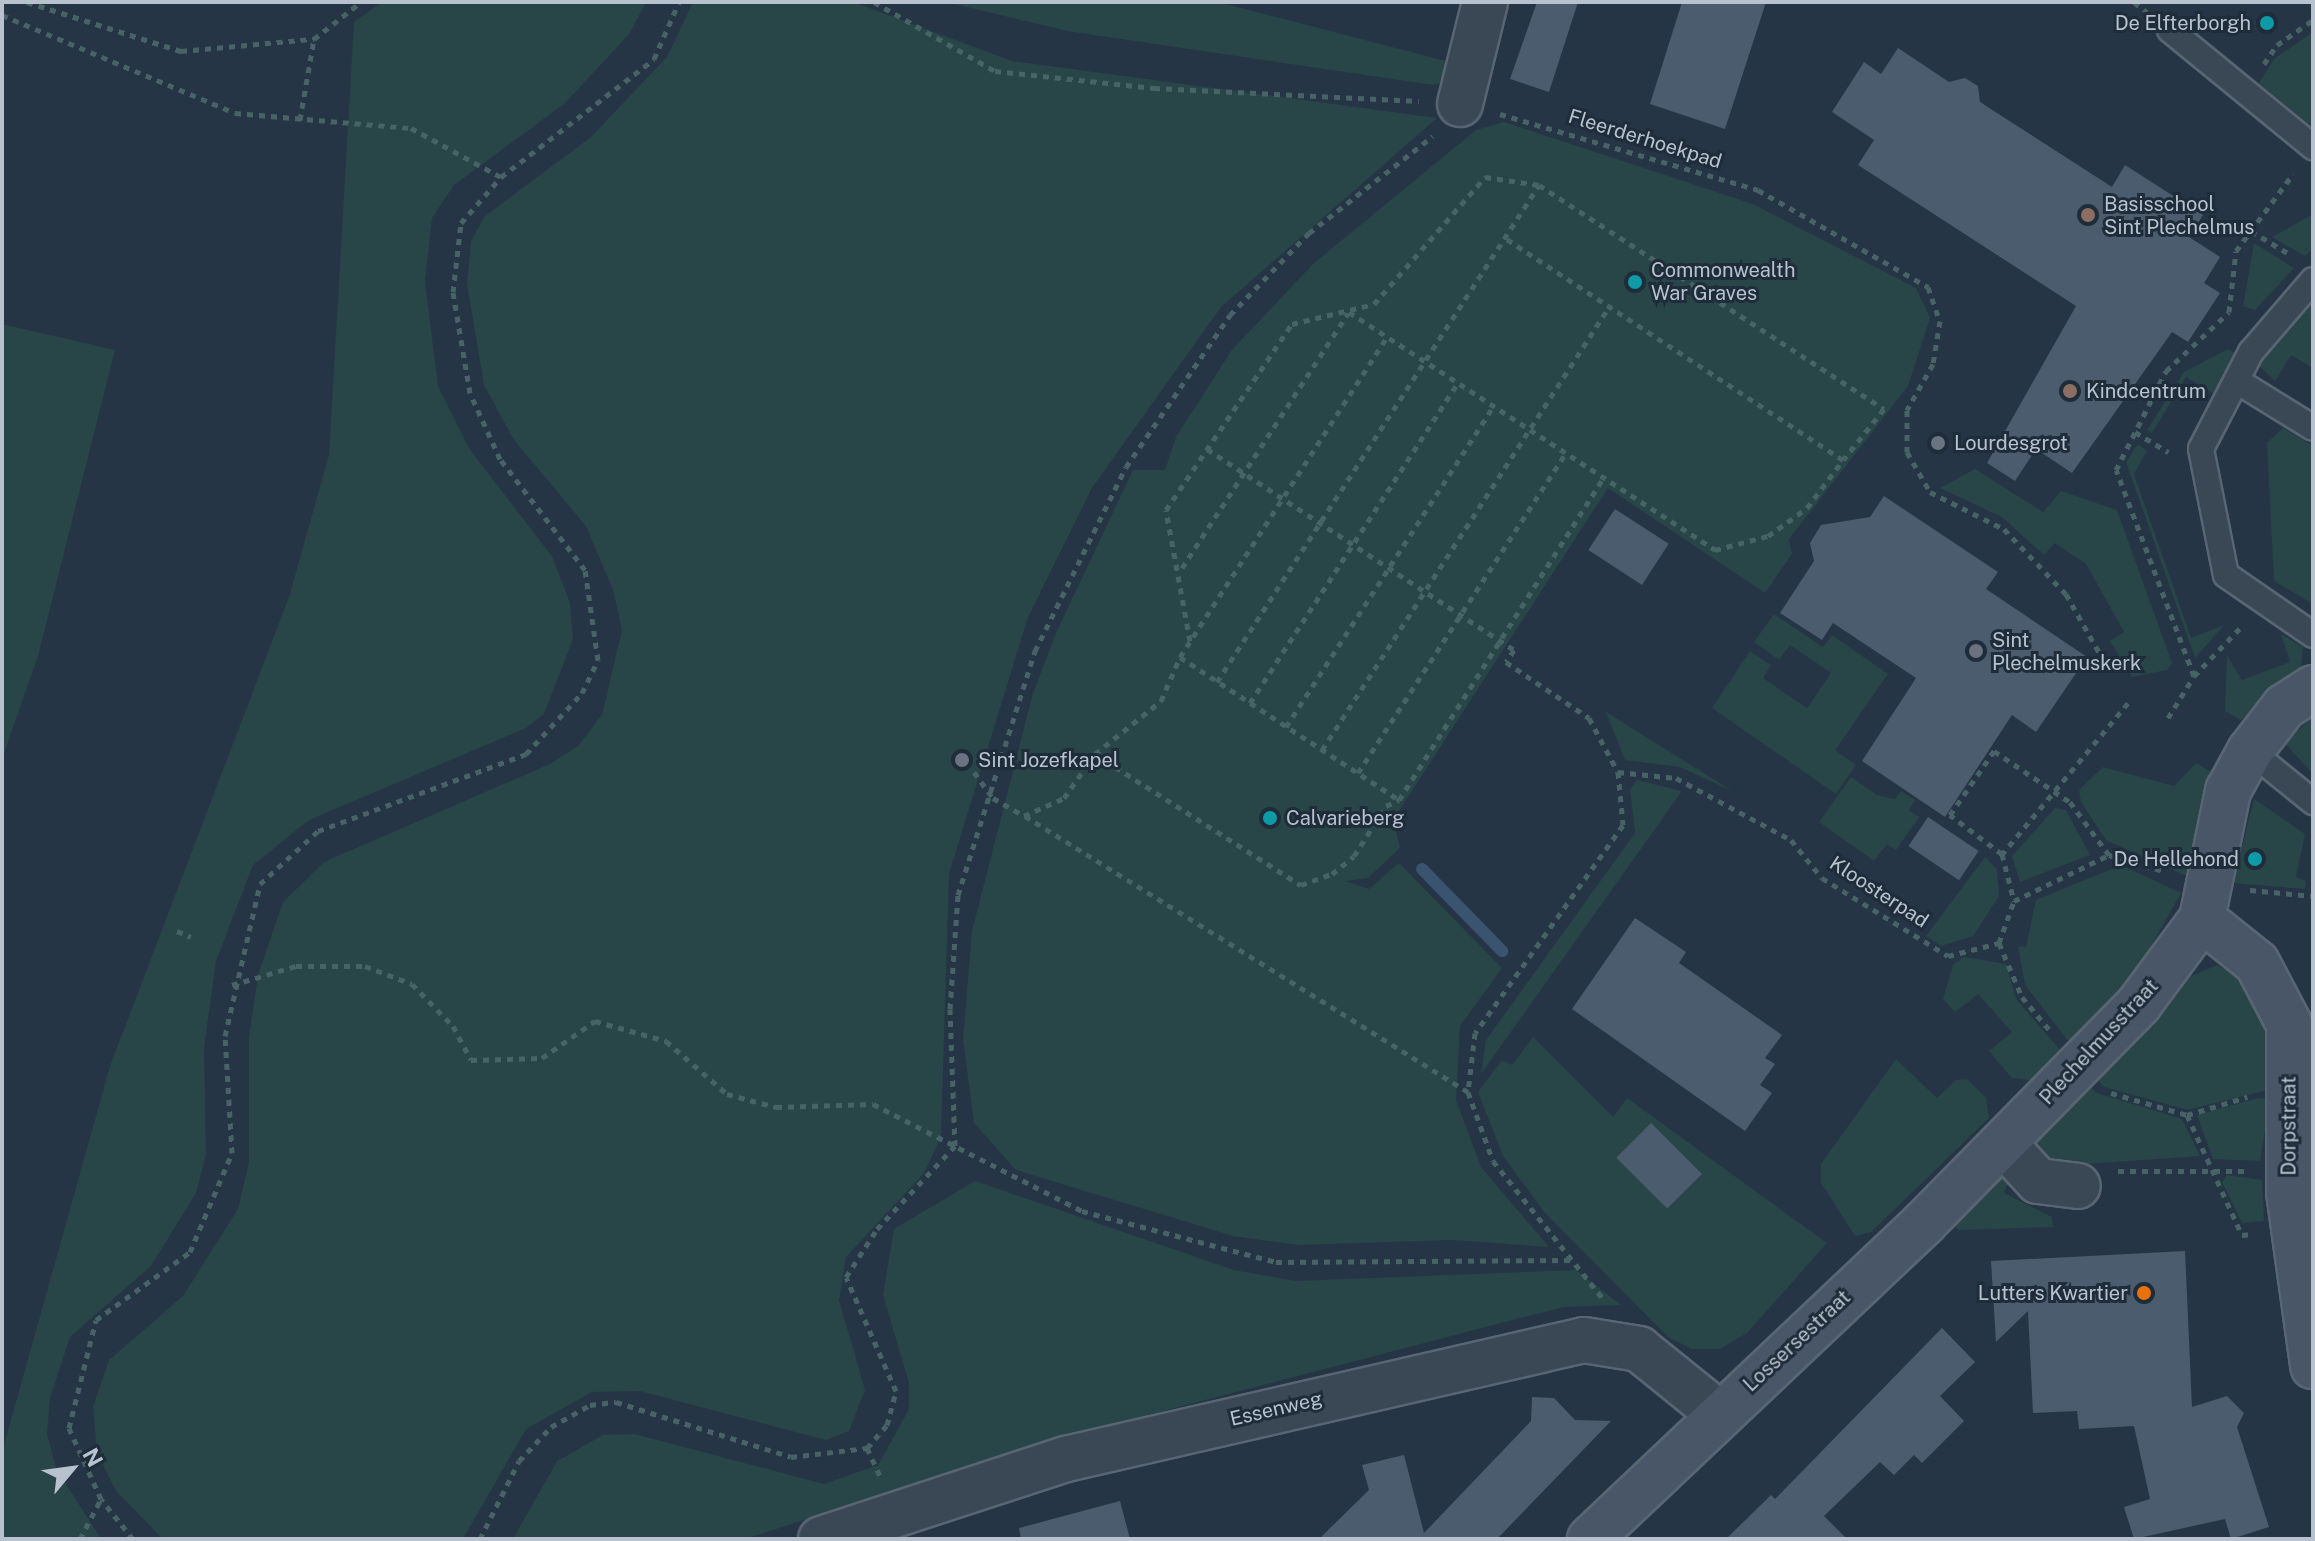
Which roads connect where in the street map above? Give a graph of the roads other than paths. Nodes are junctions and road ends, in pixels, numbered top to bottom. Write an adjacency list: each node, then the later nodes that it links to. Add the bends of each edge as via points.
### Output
1 (1485, 2): 3 (street)
2 (2170, 30): 4 (lane)
3 (1460, 104)
4 (2313, 147)
5 (2307, 271): 6 (lane)
6 (2237, 381): 7 (lane); 8 (lane, via 2201,449 2226,575)
7 (2313, 428)
8 (2313, 635)
9 (2313, 688): 10 (street, Plechelmusstraat, via 2284,707)
10 (2250, 751): 11 (lane); 12 (street, Plechelmusstraat, via 2228,791)
11 (2313, 802)
12 (2206, 903): 13 (street, Plechelmusstraat, via 2139,1004); 15 (street, Dorpstraat, via 2257,963 2289,1024)
13 (2004, 1144): 14 (street, via 2038,1181); 17 (street, Lossersestraat)
14 (2078, 1186)
15 (2296, 1198): 16 (street, Dorpstraat)
16 (2313, 1366)
17 (1718, 1413): 18 (street, Essenweg, via 1639,1349 1584,1340 1066,1459); 19 (street, Lossersestraat)
18 (821, 1539)
19 (1590, 1539)

